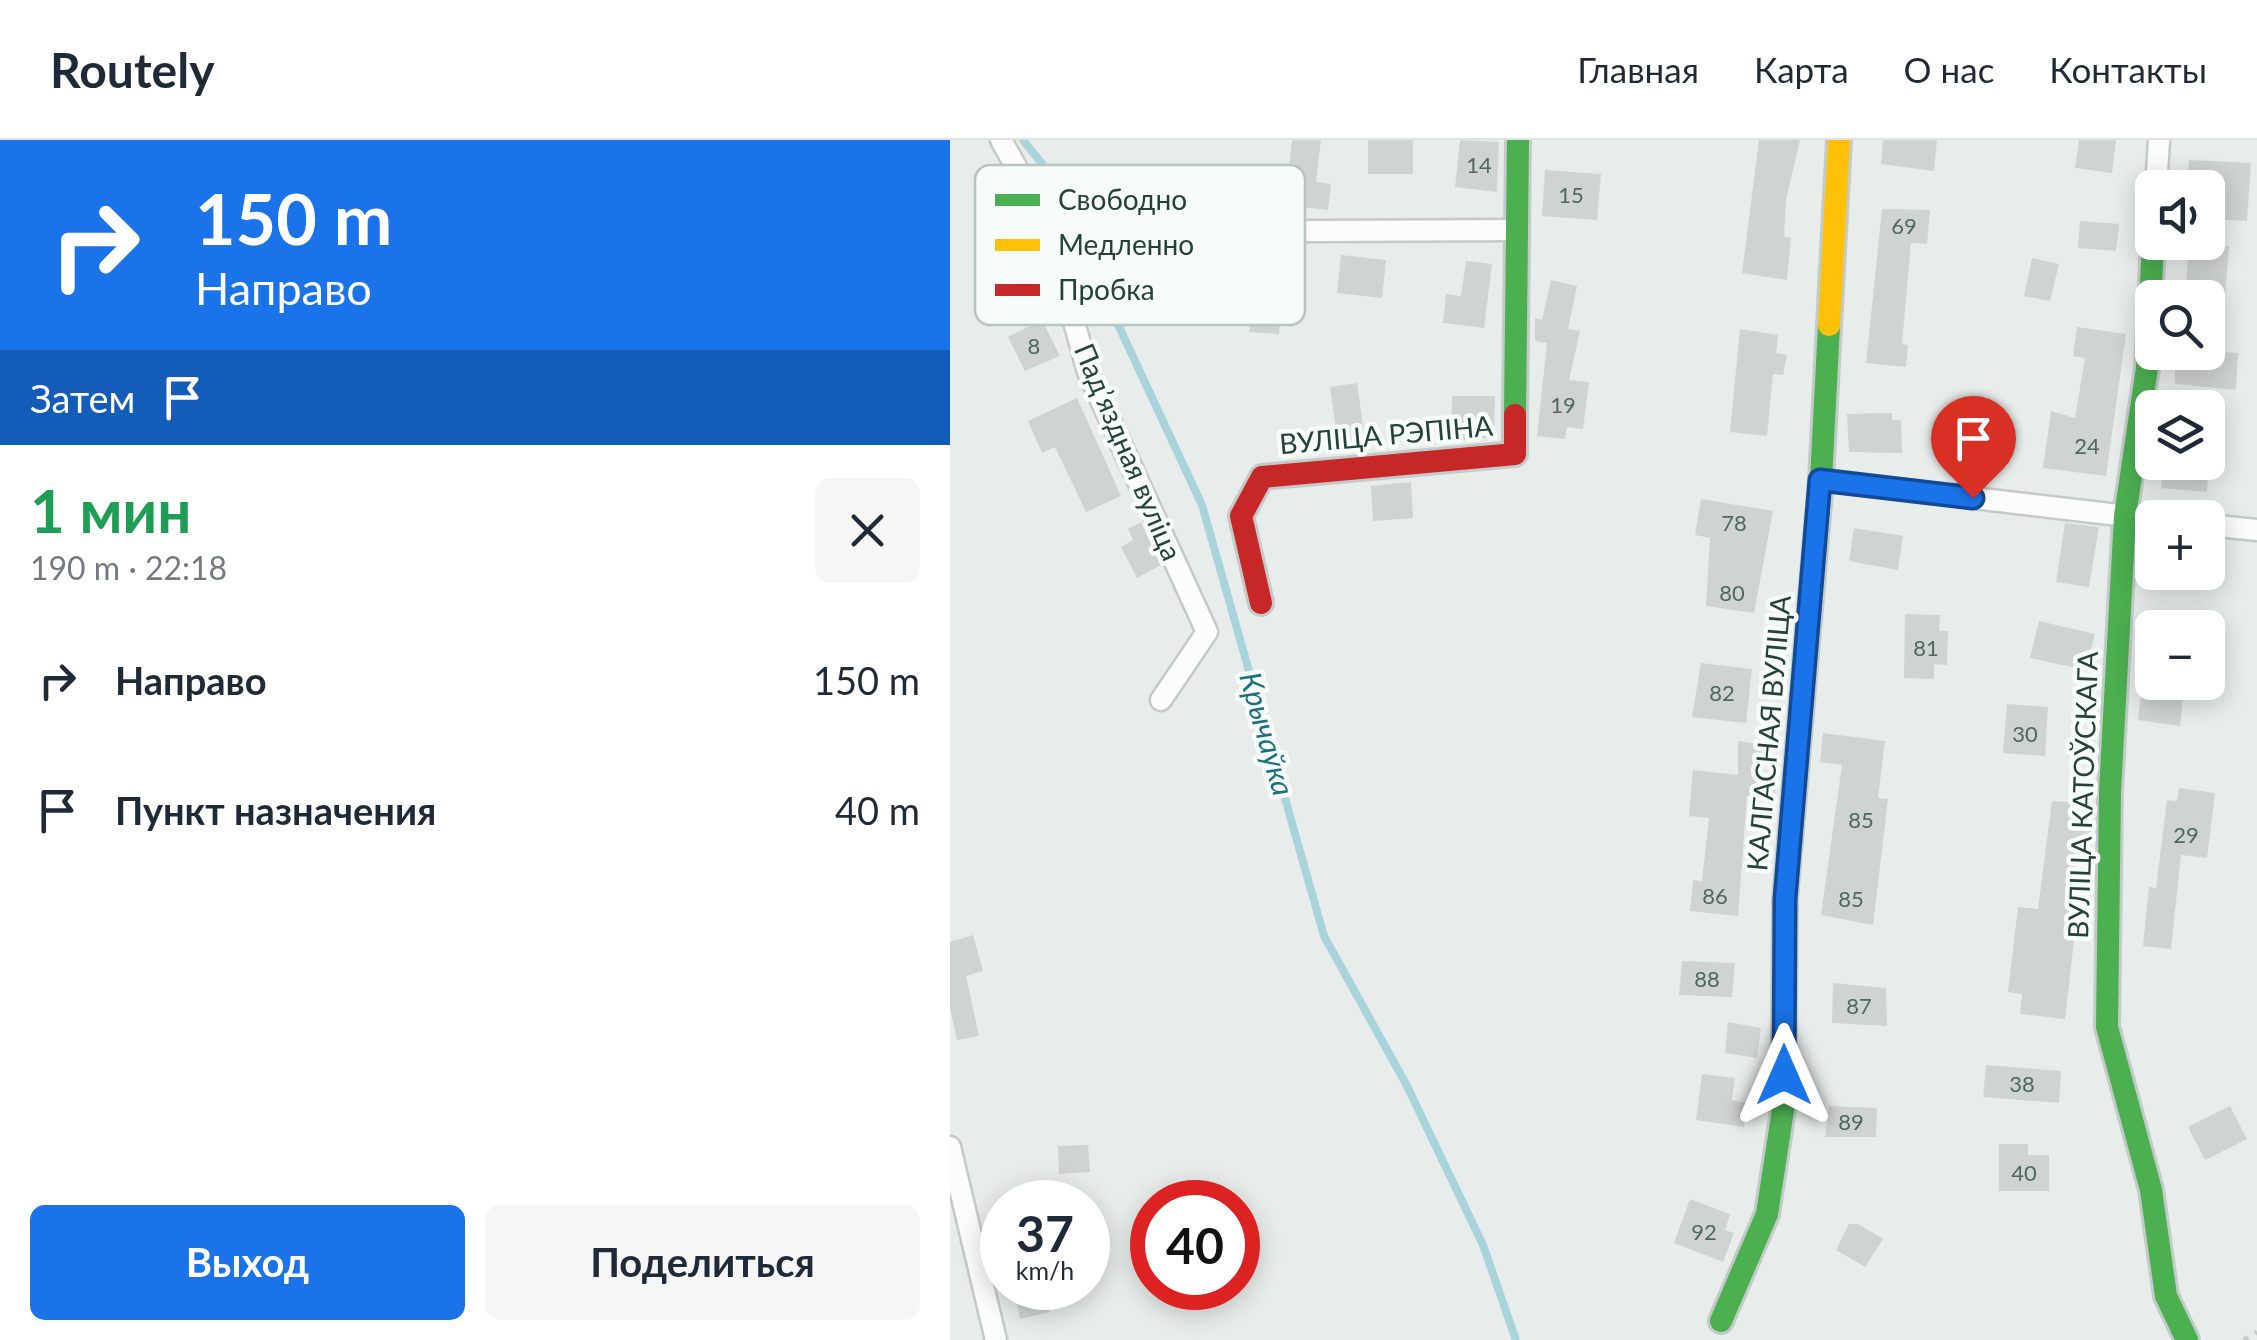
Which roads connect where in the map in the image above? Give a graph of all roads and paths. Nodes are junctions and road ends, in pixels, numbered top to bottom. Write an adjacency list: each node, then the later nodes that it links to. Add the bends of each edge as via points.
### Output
1 (1001, 140): 5 (street, Падʼяздная вуліца)
2 (1518, 140): 7 (street, ВУЛІЦА РЭПІНА)
3 (1840, 140): 11 (street, КАЛГАСНАЯ ВУЛІЦА)
4 (2159, 140): 6 (street)
5 (1015, 165)
6 (2157, 170)
7 (1518, 230): 8 (street); 16 (street, ВУЛІЦА РЭПІНА, via 1515,454 1262,476 1241,516)
8 (1305, 231)
9 (2153, 260): 12 (street, ВУЛІЦА КАТОЎСКАГА, via 2147,368)
10 (1075, 325): 17 (street, Падʼяздная вуліца, via 1088,372 1208,632)
11 (1820, 480): 12 (street); 19 (street, КАЛГАСНАЯ ВУЛІЦА, via 1785,899 1783,1110 1767,1214)
12 (2126, 516): 13 (street); 22 (street, ВУЛІЦА КАТОЎСКАГА, via 2110,791 2107,1027 2150,1190 2166,1296)
13 (2135, 517)
14 (2225, 527): 15 (street)
15 (2257, 530)
16 (1261, 603)
17 (1162, 700)
18 (950, 1147): 21 (street)
19 (1722, 1322)
20 (2257, 1332): 23 (path)
21 (996, 1340)
22 (2187, 1340)
23 (2244, 1340)

